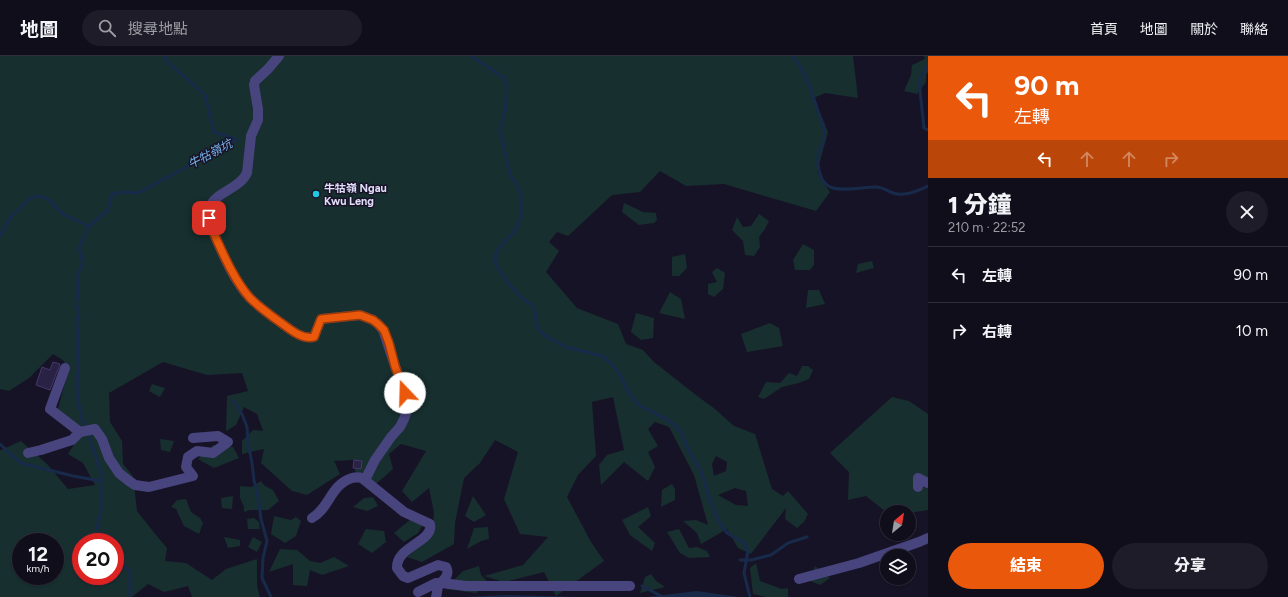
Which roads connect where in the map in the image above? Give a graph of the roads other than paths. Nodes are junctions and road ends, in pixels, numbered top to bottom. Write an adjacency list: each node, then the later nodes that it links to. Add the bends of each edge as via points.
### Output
1 (279, 56): 6 (lane, via 255,81 258,120 251,136 245,178 214,202 210,209 210,225 233,274 248,296 288,328 310,338 314,337 321,319 360,315 373,320 384,330 405,393 407,411 400,427 375,460)
2 (65, 368): 3 (lane, via 50,410)
3 (84, 431): 4 (lane, via 95,430 102,439 109,458 129,481 135,485 149,487 193,476 186,467 188,456 197,451 213,453 228,442 218,436); 5 (lane, via 72,440)
4 (193, 438)
5 (28, 453)
6 (365, 480): 9 (lane, via 359,477 341,484 331,494 319,514); 12 (lane, via 404,512 431,526 425,536 401,554 397,565 400,573 408,578 438,565 443,566 448,571)
7 (928, 483): 8 (lane, via 918,478)
8 (918, 487)
9 (312, 518)
10 (928, 538): 11 (lane, via 859,563)
11 (799, 579)
12 (442, 583): 13 (lane, via 466,586); 14 (lane, via 436,583); 15 (lane)
13 (630, 586)
14 (418, 592)
15 (436, 596)

